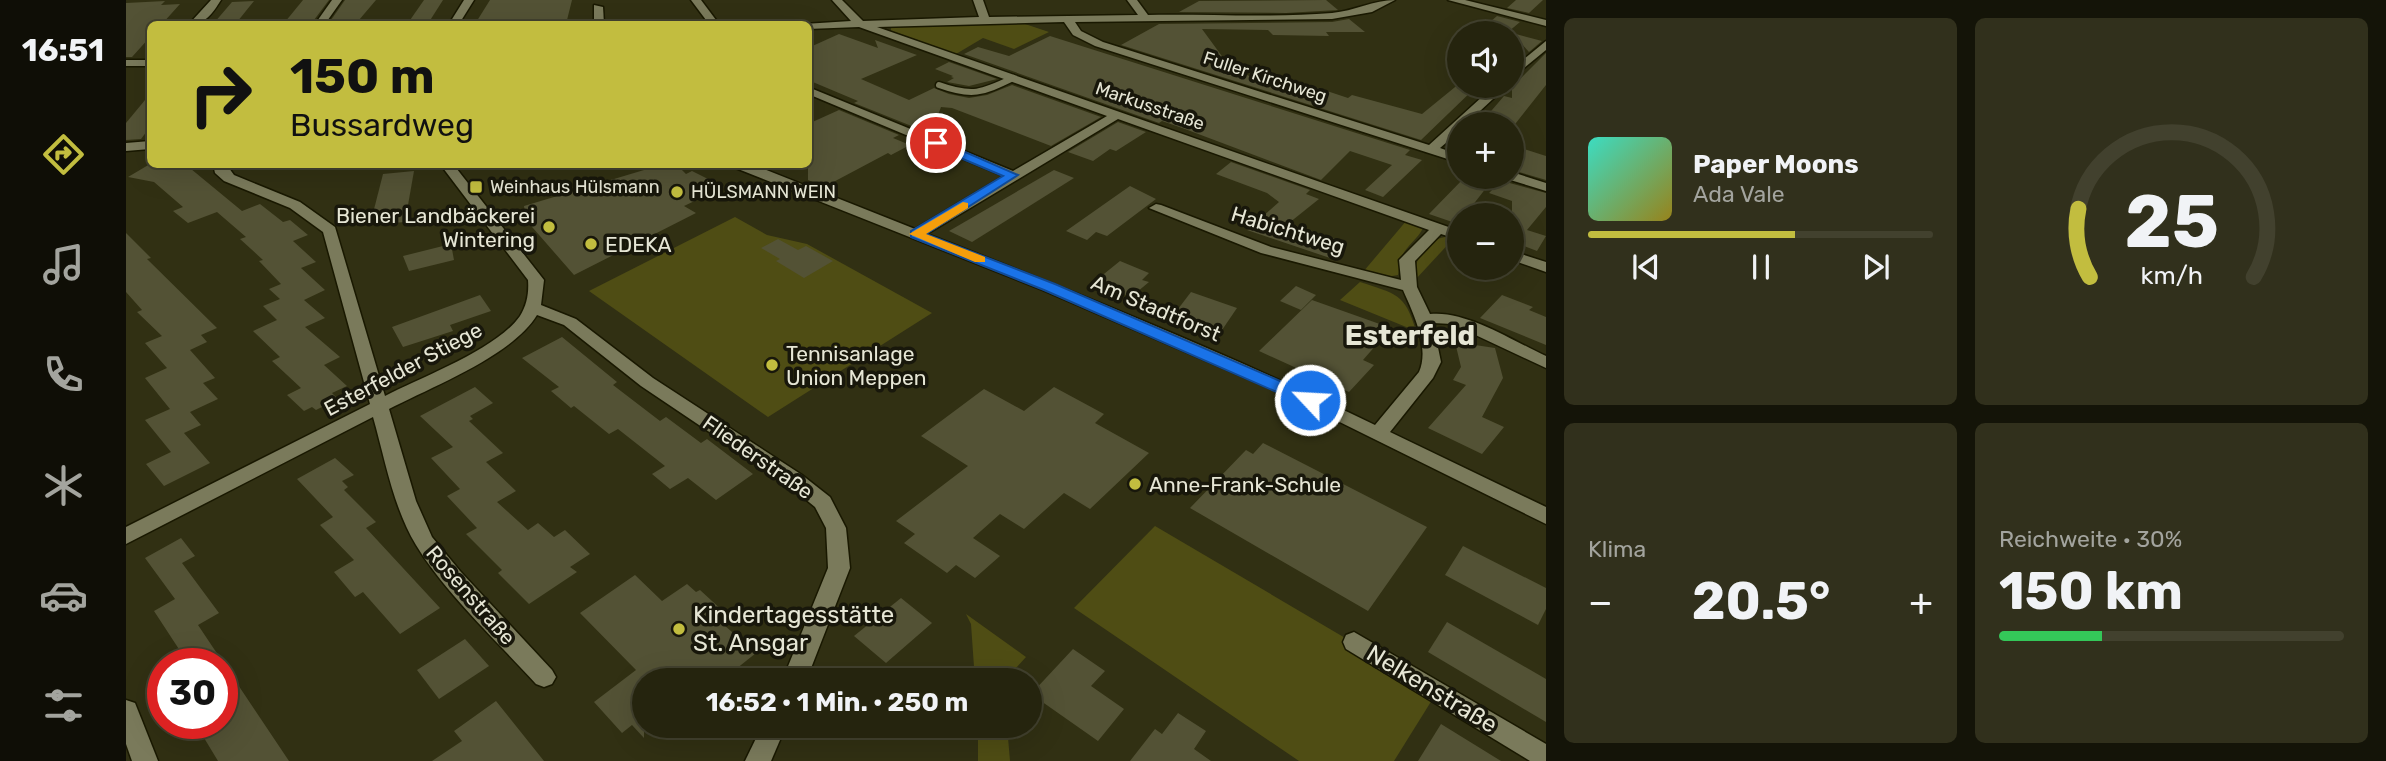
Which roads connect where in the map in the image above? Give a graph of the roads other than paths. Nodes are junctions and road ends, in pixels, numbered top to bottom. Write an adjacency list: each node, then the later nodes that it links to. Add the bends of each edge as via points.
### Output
1 (216, 0): 14 (street)
2 (337, 0): 15 (street)
3 (469, 0): 16 (street)
4 (696, 0): 18 (street)
5 (837, 0): 20 (street, Markusstraße)
6 (978, 0): 13 (street)
7 (1132, 0): 12 (street)
8 (1390, 0): 12 (street, via 1368,10 1332,16)
9 (1453, 0): 19 (street)
10 (598, 7): 17 (street)
11 (1068, 19): 12 (street); 13 (street); 33 (street, Fuller Kirchweg, via 1077,33 1099,44)
12 (1146, 19)
13 (985, 20): 20 (street)
14 (198, 21)
15 (322, 21)
16 (456, 21)
17 (599, 21)
18 (712, 21)
19 (1546, 23)
20 (862, 24): 21 (street); 26 (street, Markusstraße)
21 (812, 26)
22 (1546, 44): 25 (street)
23 (126, 63): 24 (street)
24 (145, 63)
25 (1524, 64)
26 (1013, 78): 27 (lane, via 976,95); 30 (street, Markusstraße)
27 (939, 85)
28 (812, 92): 38 (street)
29 (1488, 98): 33 (street)
30 (1117, 115): 38 (street); 42 (street, Markusstraße)
31 (147, 145): 32 (street)
32 (126, 147)
33 (1431, 150): 34 (street, Fuller Kirchweg)
34 (1447, 155)
35 (220, 168): 51 (street, Rosenstraße, via 229,178 298,206 331,230)
36 (449, 168): 48 (street, via 536,280)
37 (748, 168): 44 (street, Am Stadtforst)
38 (1012, 175): 44 (street)
39 (1524, 180): 40 (street)
40 (1546, 187)
41 (1156, 208): 47 (street, Habichtweg, via 1266,250)
42 (1439, 228): 43 (street, Markusstraße); 47 (street, via 1407,261)
43 (1447, 231)
44 (916, 234): 52 (street, Am Stadtforst, via 1289,390)
45 (1524, 259): 46 (street)
46 (1546, 267)
47 (1409, 288): 49 (street)
48 (534, 308): 51 (street, Esterfelder Stiege, via 513,335 497,346); 56 (street, Fliederstraße, via 570,322 648,382 823,502 836,528 839,568)
49 (1424, 319): 50 (street, via 1458,321); 52 (street, via 1432,362)
50 (1546, 363)
51 (381, 407): 54 (street, Esterfelder Stiege); 57 (street, Rosenstraße, via 406,501 424,541)
52 (1378, 434): 53 (street, Am Stadtforst)
53 (1546, 516)
54 (126, 536)
55 (1354, 642): 60 (street, Nelkenstraße)
56 (799, 668)
57 (544, 677)
58 (126, 711): 61 (street)
59 (769, 738): 62 (street)
60 (1546, 757)
61 (145, 761)
62 (758, 761)

